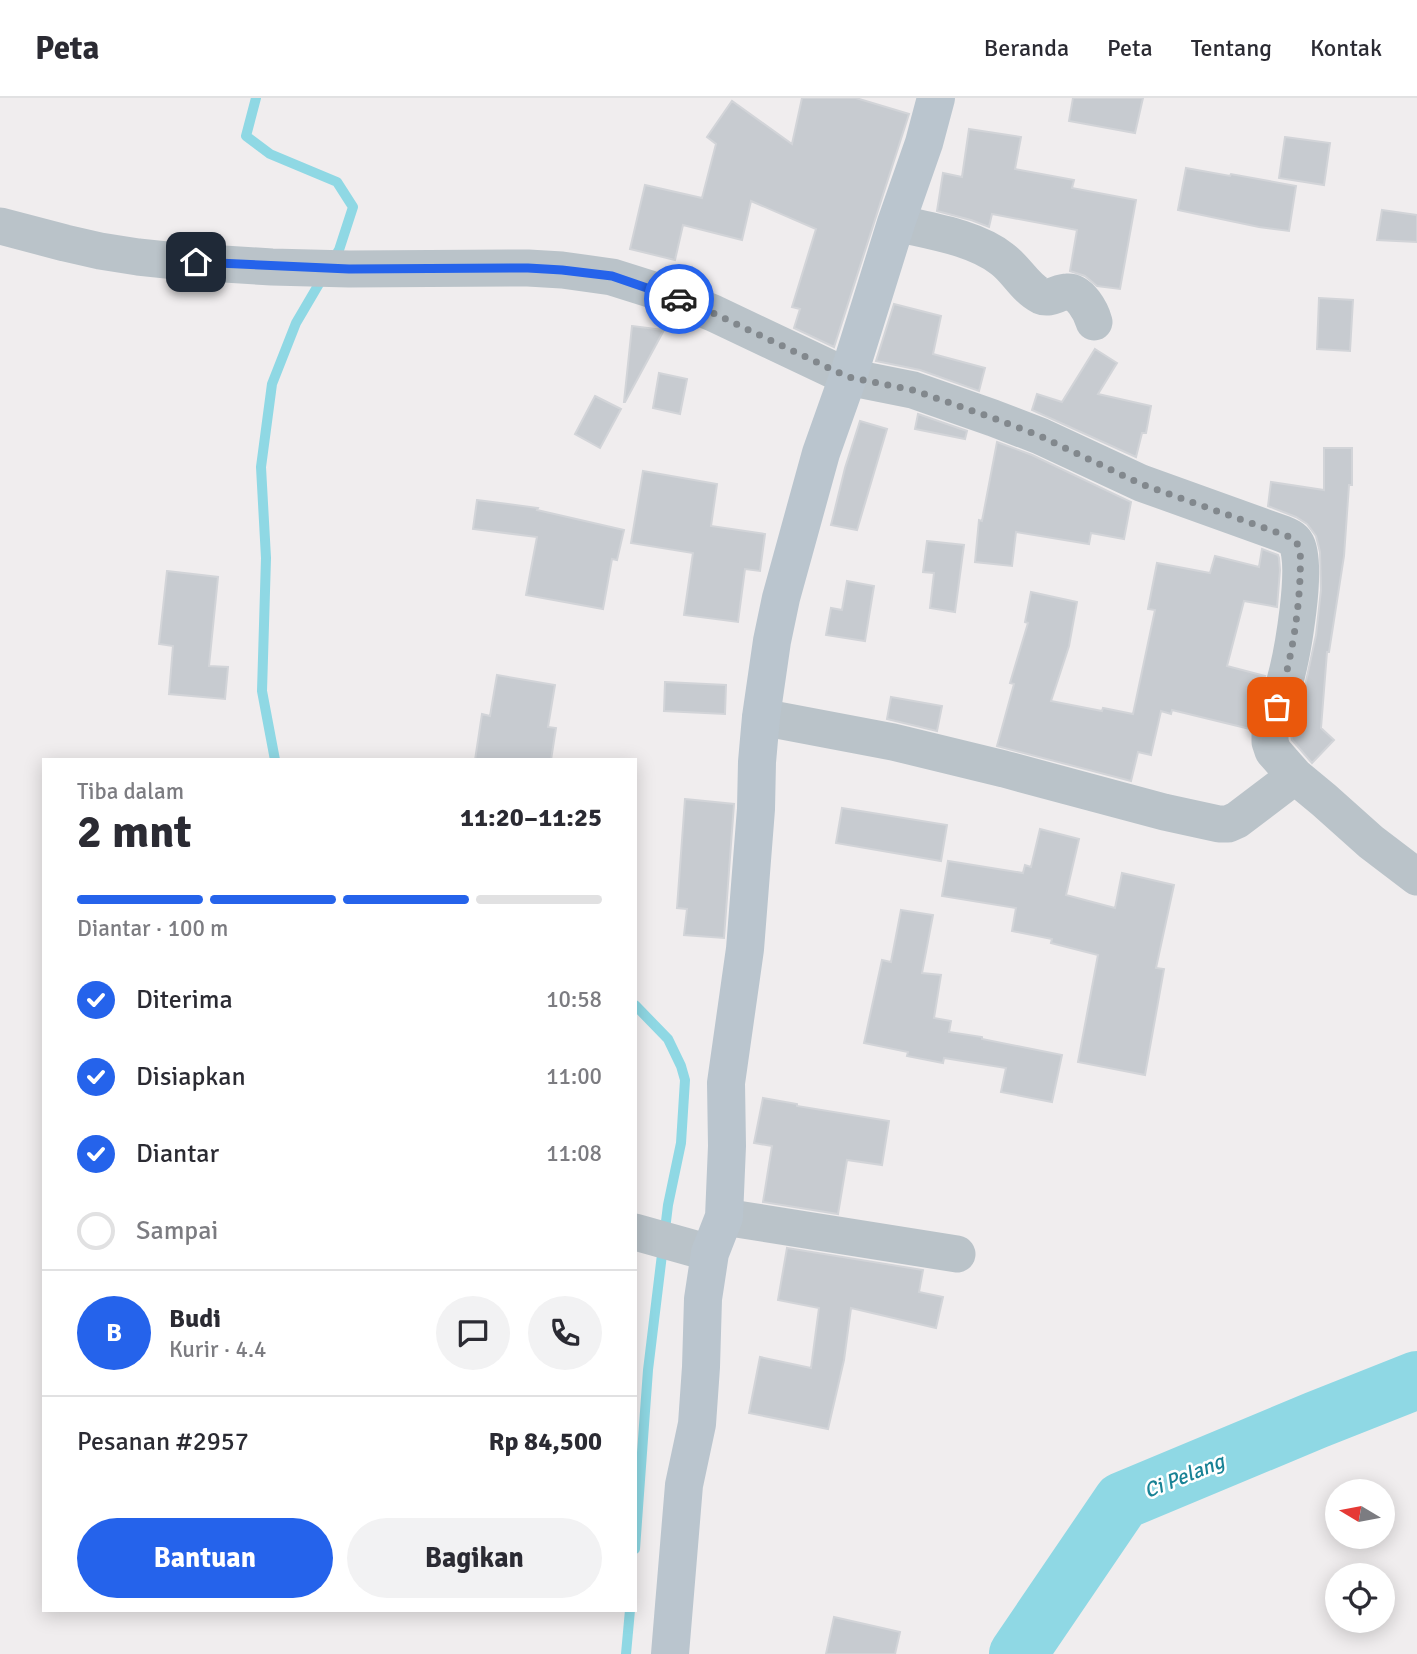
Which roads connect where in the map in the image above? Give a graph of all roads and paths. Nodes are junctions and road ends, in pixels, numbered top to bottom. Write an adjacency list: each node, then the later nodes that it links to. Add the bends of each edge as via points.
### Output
1 (936, 98): 2 (street)
2 (895, 223): 4 (street, via 960,238 994,253 1042,296 1074,292); 5 (street)
3 (0, 226): 5 (street, via 100,251 176,261 349,269 528,268 612,276 713,313)
4 (1094, 322)
5 (848, 377): 6 (street, via 780,598); 7 (street, via 913,390 993,418 1141,484 1294,541 1301,563 1298,610 1285,681 1269,733 1273,751)
6 (761, 717): 7 (street, via 892,742 1219,824 1237,820); 9 (street, via 745,948 726,1083)
7 (1295, 776): 8 (street)
8 (1417, 877)
9 (724, 1217): 11 (street); 12 (street)
10 (637, 1233): 11 (street)
11 (710, 1253): 13 (street)
12 (957, 1254)
13 (670, 1654)

